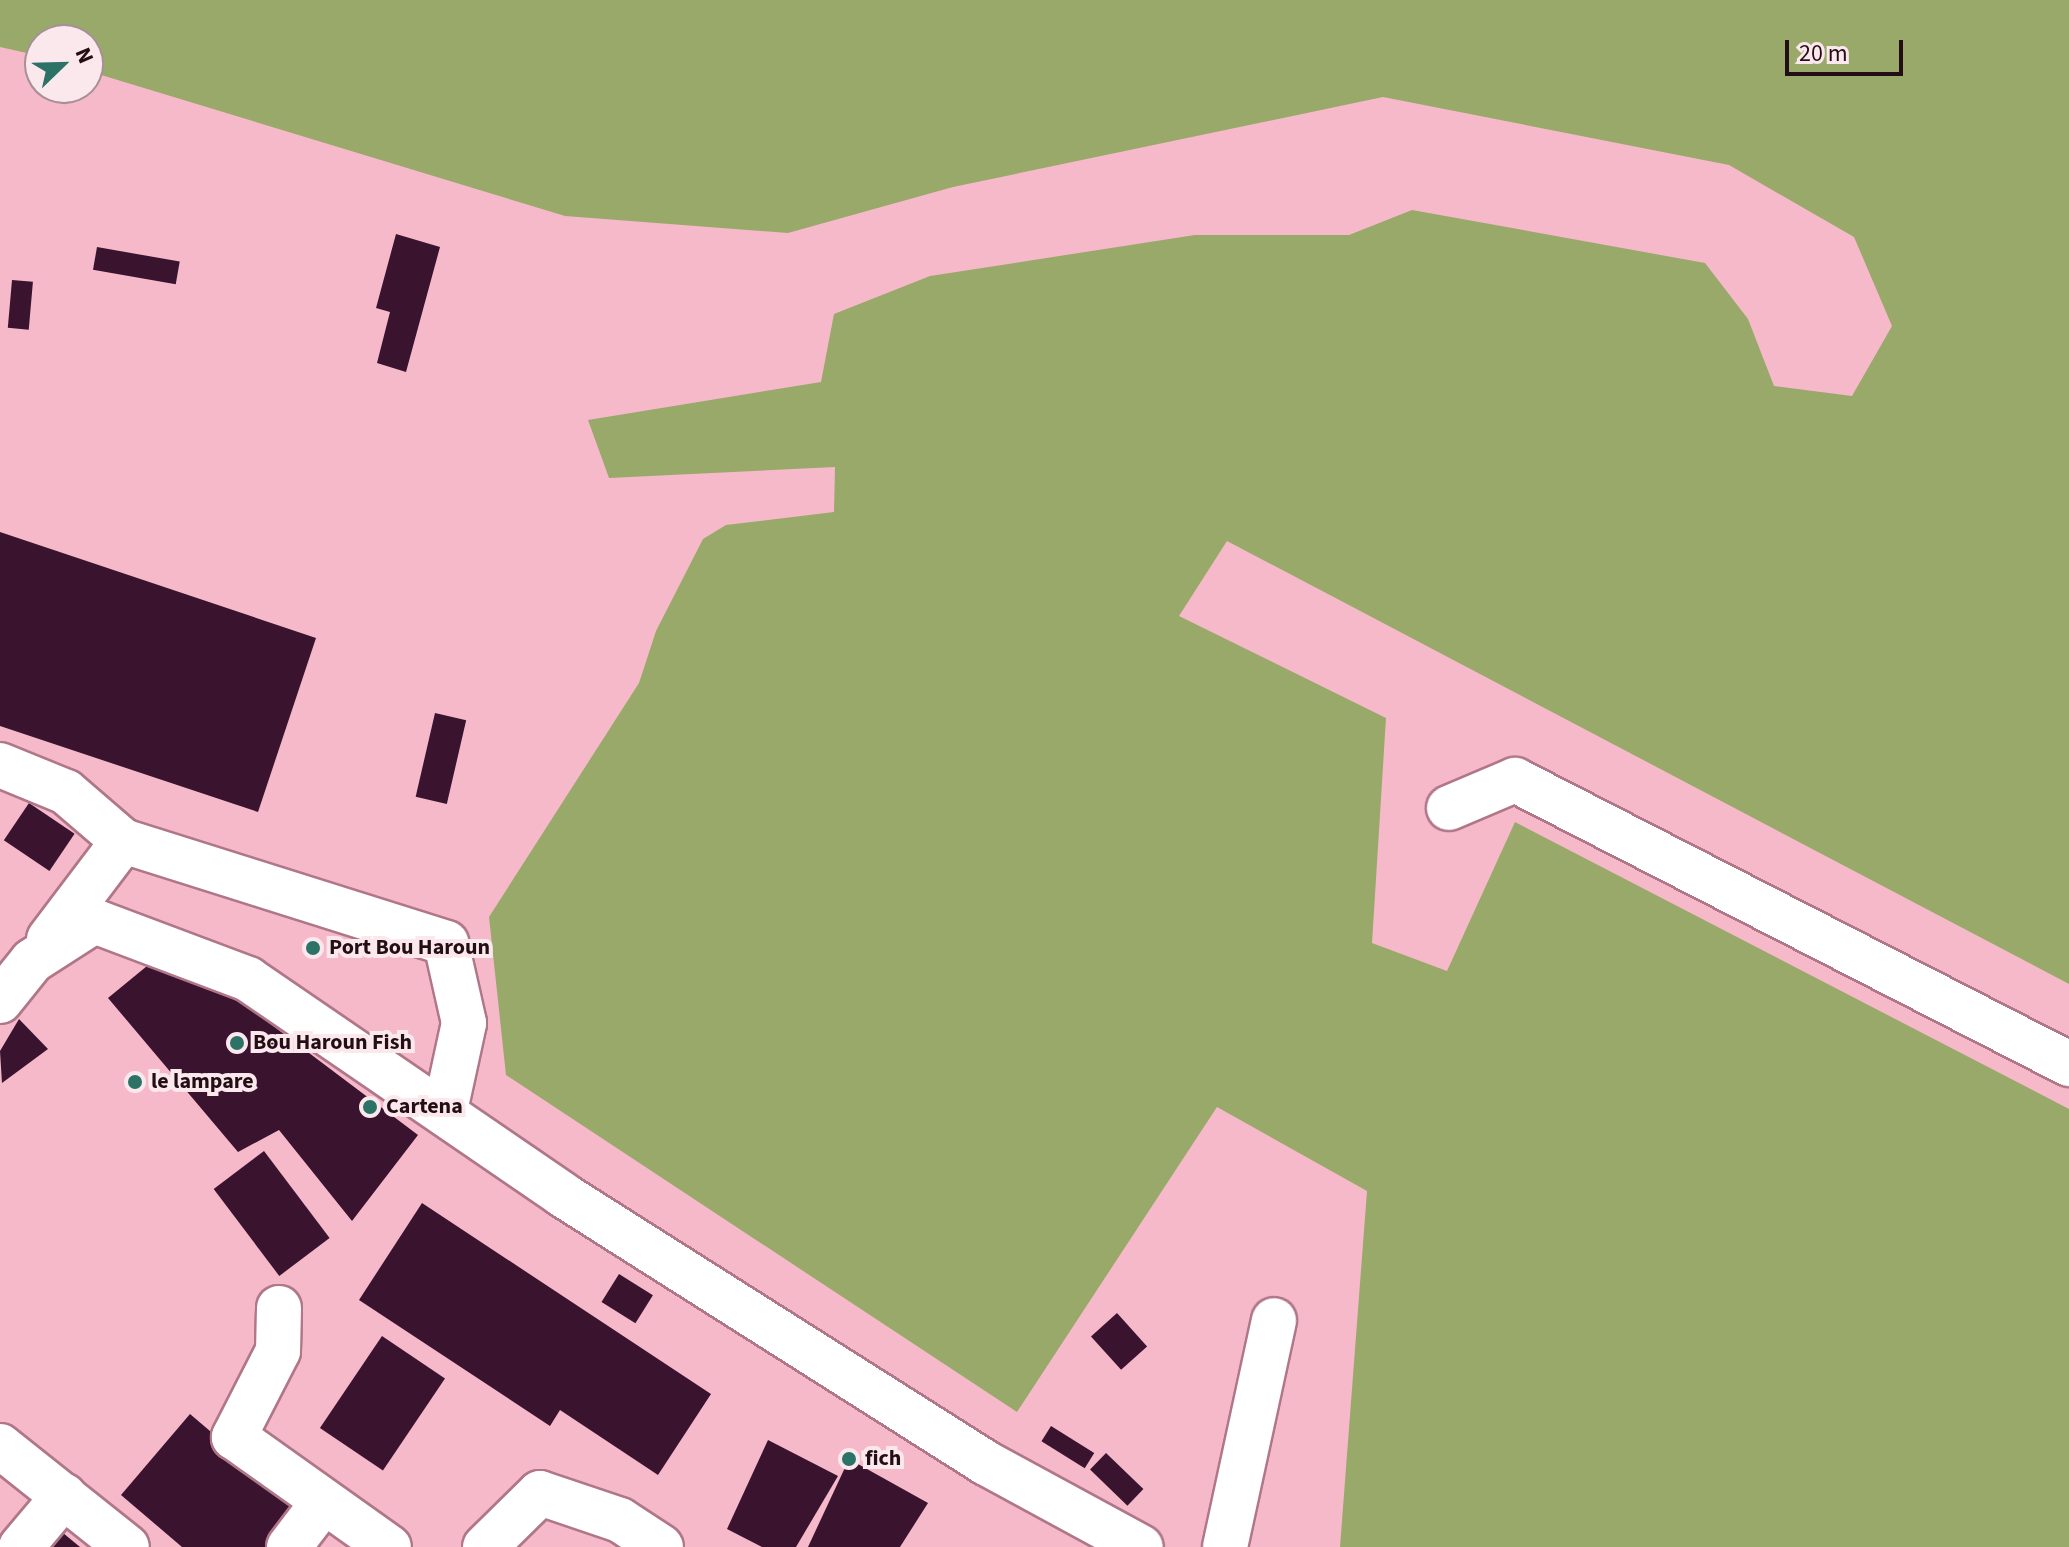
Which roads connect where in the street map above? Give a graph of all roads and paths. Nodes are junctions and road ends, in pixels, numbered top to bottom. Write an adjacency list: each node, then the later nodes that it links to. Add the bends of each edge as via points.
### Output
1 (0, 765): 3 (street, via 66,792)
2 (1449, 808): 6 (street, via 1515,780)
3 (123, 841): 4 (street); 7 (street, via 446,943 464,1023)
4 (32, 961): 5 (street); 7 (street, via 94,921 248,979)
5 (0, 1001)
6 (2069, 1064)
7 (445, 1111): 19 (street, via 563,1195 973,1455)
8 (279, 1308): 12 (street, via 278,1351 234,1437)
9 (1274, 1320): 20 (street)
10 (0, 1446): 11 (street)
11 (64, 1496): 13 (street); 14 (street)
12 (321, 1505): 15 (street); 16 (street)
13 (21, 1547)
14 (127, 1547)
15 (289, 1547)
16 (389, 1547)
17 (485, 1547): 18 (street, via 540,1493 620,1520)
18 (661, 1547)
19 (1141, 1547)
20 (1225, 1547)

